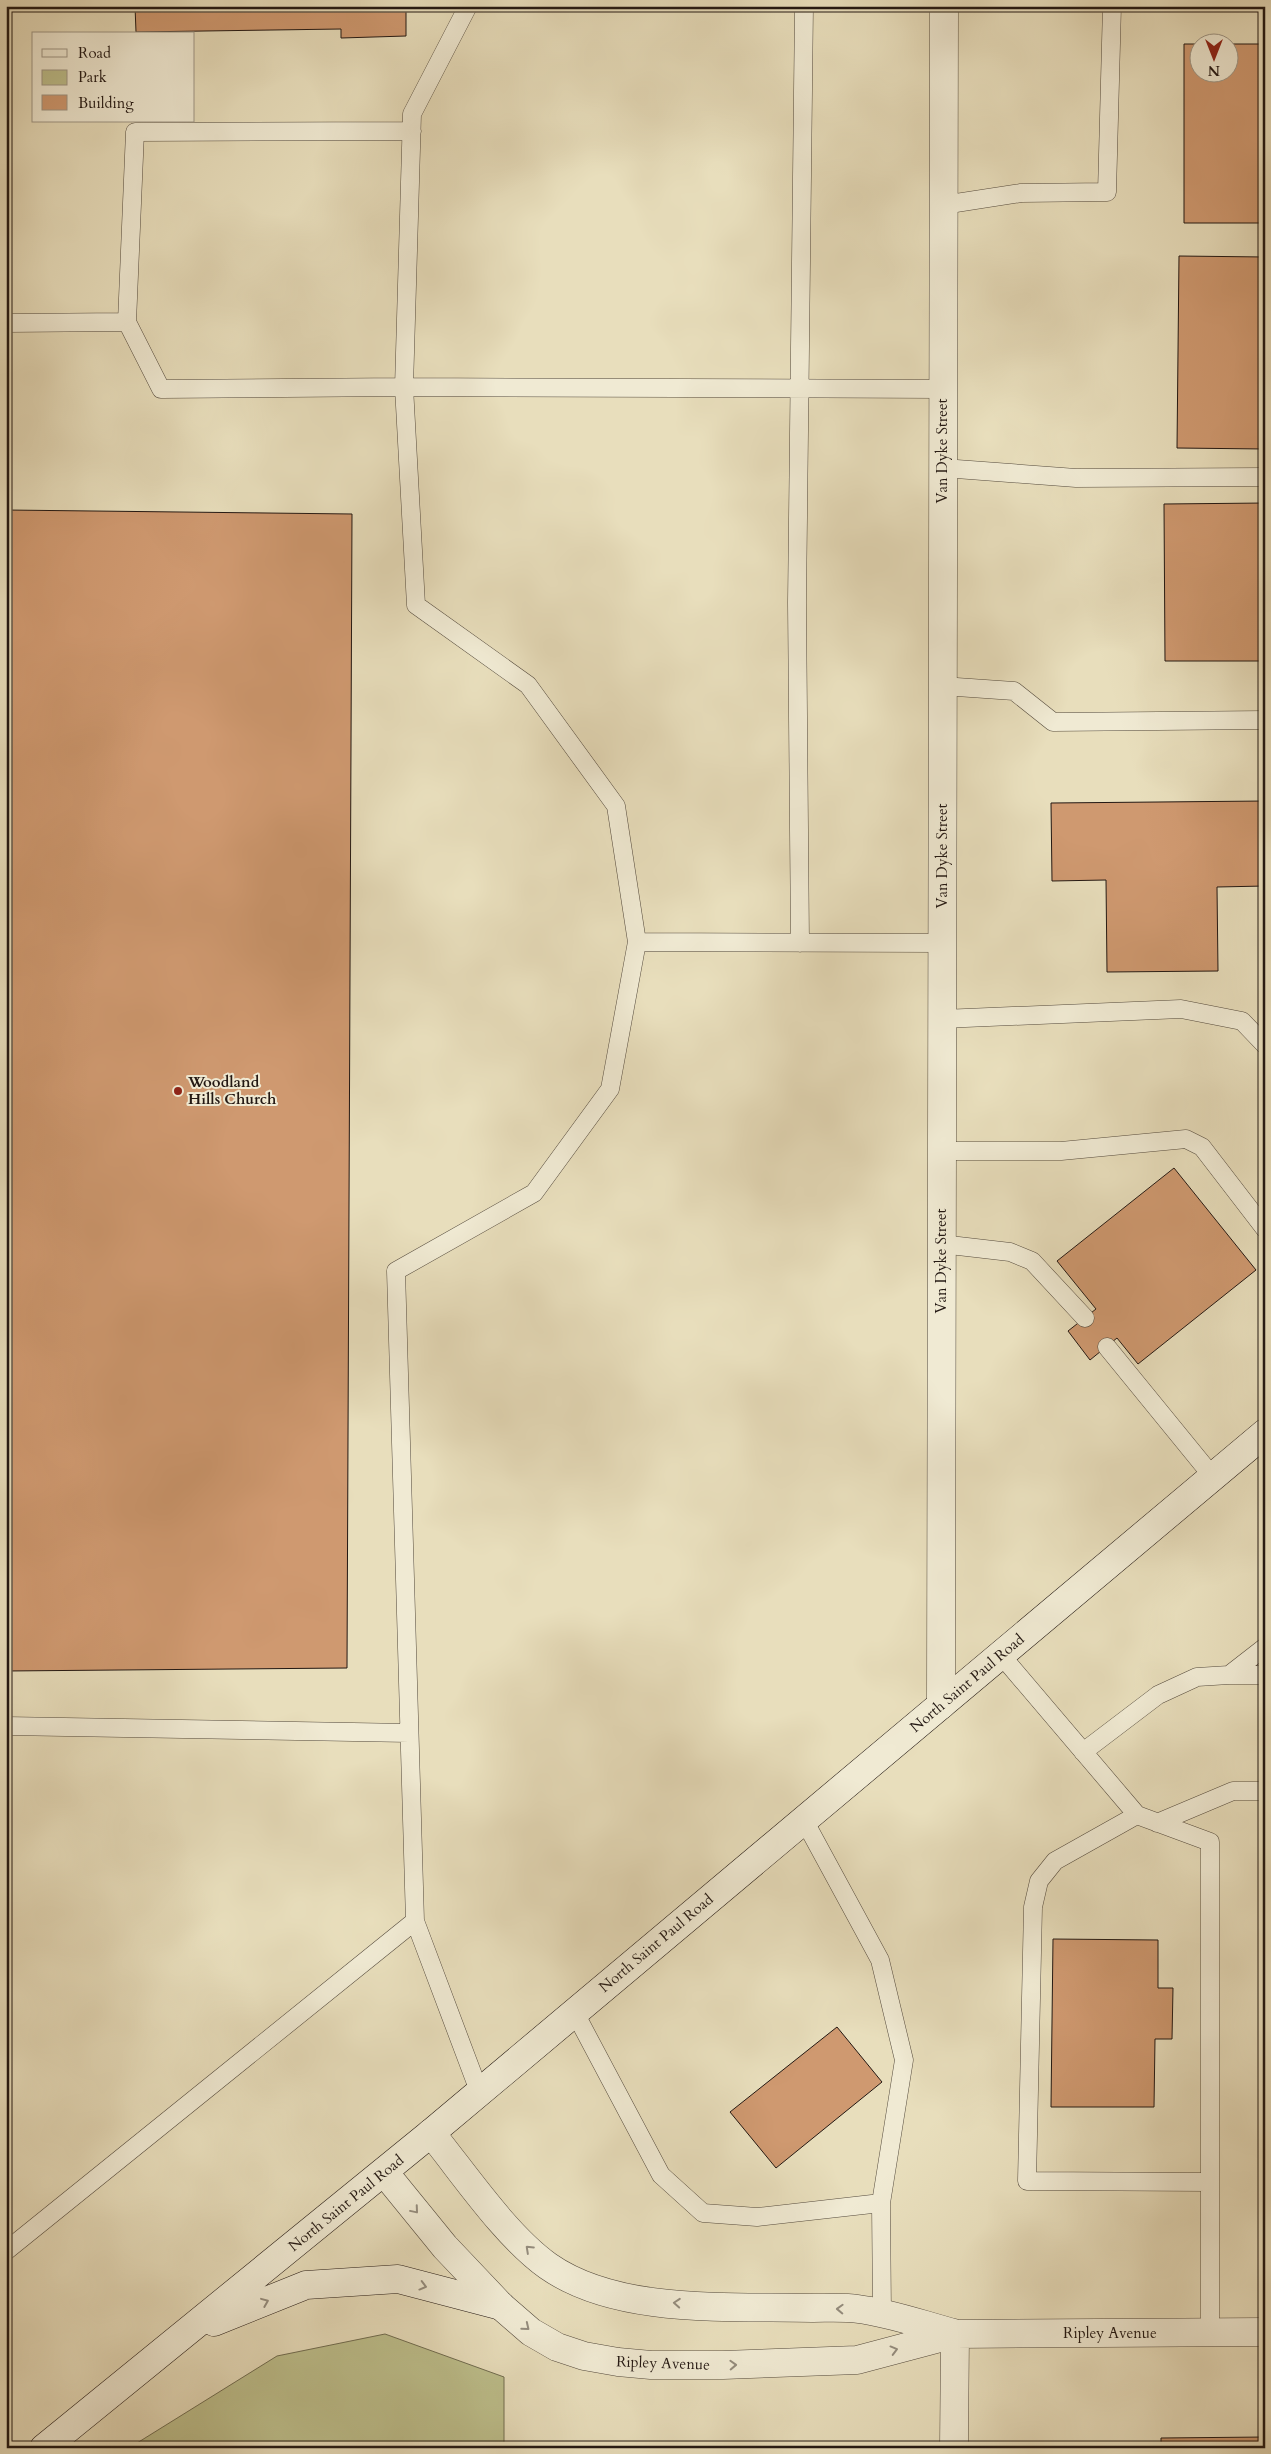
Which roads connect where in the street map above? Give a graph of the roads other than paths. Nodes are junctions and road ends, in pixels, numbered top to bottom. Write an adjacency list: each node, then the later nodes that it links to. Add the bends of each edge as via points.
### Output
1 (468, 6): 5 (lane, via 412,114)
2 (804, 6): 10 (lane)
3 (944, 6): 6 (street, Van Dyke Street)
4 (1112, 6): 6 (lane, via 1107,192 1021,193)
5 (412, 131): 7 (lane, via 135,132); 9 (lane)
6 (943, 206): 11 (street, Van Dyke Street)
7 (127, 322): 8 (lane); 9 (lane, via 161,389)
8 (6, 323)
9 (404, 387): 10 (lane); 16 (lane, via 416,605 528,685 616,806)
10 (798, 389): 11 (lane); 17 (lane)
11 (942, 389): 12 (street, Van Dyke Street)
12 (942, 468): 13 (lane, via 1076,478); 14 (street, Van Dyke Street)
13 (1265, 477)
14 (942, 686): 15 (lane, via 1014,690 1053,722); 18 (street, Van Dyke Street)
15 (1265, 720)
16 (637, 942): 17 (lane); 34 (lane, via 610,1089 534,1193 396,1272)
17 (800, 943): 18 (lane)
18 (942, 943): 19 (street, Van Dyke Street)
19 (942, 1019): 20 (lane, via 1181,1009 1242,1022); 21 (street, Van Dyke Street)
20 (1265, 1045)
21 (942, 1151): 22 (lane, via 1062,1152 1186,1139 1202,1147); 23 (street, Van Dyke Street)
22 (1265, 1230)
23 (941, 1244): 24 (lane, via 1010,1252 1032,1261); 32 (street, Van Dyke Street)
24 (1085, 1318)
25 (1107, 1347): 27 (lane)
26 (1265, 1433): 27 (street, North Saint Paul Road)
27 (1213, 1477): 29 (street, North Saint Paul Road)
28 (1265, 1647): 30 (lane)
29 (1001, 1655): 32 (street, North Saint Paul Road); 35 (lane)
30 (1229, 1675): 31 (lane); 35 (lane, via 1196,1677 1158,1695)
31 (1265, 1675)
32 (940, 1705): 38 (street, North Saint Paul Road)
33 (6, 1726): 34 (lane)
34 (409, 1733): 40 (lane)
35 (1083, 1752): 37 (lane)
36 (1265, 1791): 39 (lane, via 1233,1791)
37 (1136, 1816): 39 (lane); 45 (lane, via 1055,1861 1039,1881 1033,1907 1027,2181)
38 (804, 1820): 41 (street, North Saint Paul Road); 46 (lane, via 880,1960 904,2060)
39 (1157, 1822): 45 (lane, via 1210,1842)
40 (415, 1921): 42 (lane); 47 (lane)
41 (574, 2012): 42 (street, North Saint Paul Road); 46 (lane, via 661,2175 703,2213 757,2217)
42 (479, 2091): 43 (street, North Saint Paul Road)
43 (431, 2133): 44 (street, North Saint Paul Road); 49 (street, Ripley Avenue, one-way to 43, via 858,2309 634,2300 603,2293 548,2266 528,2249)
44 (384, 2172): 48 (street, Ripley Avenue, one-way to 48, via 445,2246); 52 (street, North Saint Paul Road)
45 (1209, 2182): 50 (lane)
46 (881, 2203): 49 (lane)
47 (6, 2251)
48 (501, 2306): 52 (street, one-way to 48, via 306,2285 398,2279); 53 (street, Ripley Avenue, one-way to 53, via 531,2332 557,2347 584,2356 651,2365 857,2360)
49 (882, 2314): 53 (street, Ripley Avenue)
50 (1210, 2332): 51 (street, Ripley Avenue); 53 (street, Ripley Avenue)
51 (1265, 2332)
52 (187, 2333): 54 (street, North Saint Paul Road)
53 (955, 2334): 55 (street)
54 (44, 2448)
55 (954, 2448)

